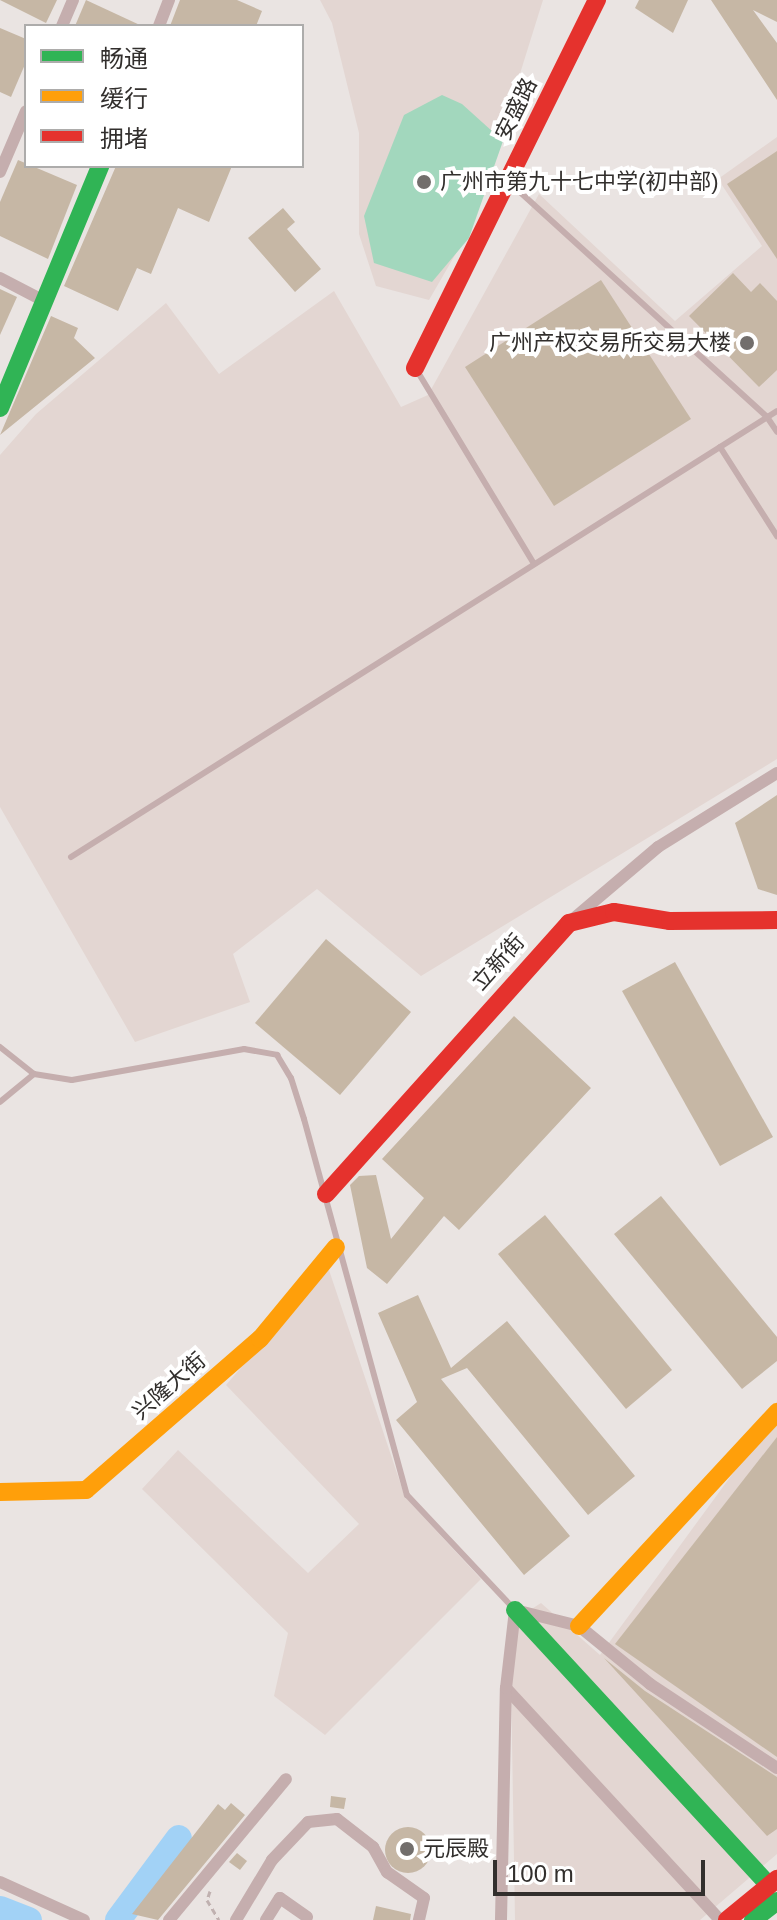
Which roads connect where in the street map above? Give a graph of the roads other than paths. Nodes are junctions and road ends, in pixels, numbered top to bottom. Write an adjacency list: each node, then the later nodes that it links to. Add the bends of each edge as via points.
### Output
1 (73, 0): 4 (street)
2 (169, 0): 5 (street)
3 (597, 0): 9 (street, 安盛路)
4 (63, 24)
5 (160, 24)
6 (24, 116): 8 (street)
7 (99, 168): 11 (street)
8 (0, 172)
9 (507, 181): 12 (street, 安盛路); 15 (lane)
10 (0, 278): 11 (street)
11 (44, 301): 13 (street)
12 (415, 368): 19 (lane)
13 (0, 408)
14 (777, 411): 15 (lane)
15 (767, 417): 16 (lane); 17 (lane)
16 (777, 432)
17 (720, 447): 18 (lane); 19 (lane)
18 (777, 536)
19 (534, 564): 21 (lane)
20 (777, 773): 23 (street, via 658,847)
21 (71, 857)
22 (777, 920): 23 (street, via 670,921 614,912)
23 (569, 923): 27 (street, 立新街)
24 (0, 1047): 25 (lane)
25 (34, 1074): 26 (lane); 27 (lane, via 72,1080 244,1049 277,1055 291,1078)
26 (0, 1102)
27 (326, 1194): 28 (lane)
28 (336, 1247): 30 (street, 兴隆大街, via 260,1339 86,1490); 31 (lane, via 407,1495)
29 (777, 1412): 32 (street)
30 (0, 1492)
31 (515, 1610): 32 (street); 33 (street); 37 (street)
32 (579, 1626): 34 (street, via 650,1684)
33 (506, 1688): 44 (street); 45 (street)
34 (777, 1768)
35 (286, 1779): 40 (street)
36 (0, 1882): 39 (street)
37 (774, 1889): 46 (street); 47 (street)
38 (307, 1917): 42 (street, via 280,1898)
39 (84, 1920)
40 (169, 1920)
41 (236, 1920): 43 (street, via 272,1860 308,1822 337,1819 373,1847 387,1872 424,1898)
42 (266, 1920)
43 (419, 1920)
44 (501, 1920)
45 (720, 1920)
46 (727, 1920)
47 (753, 1920)

